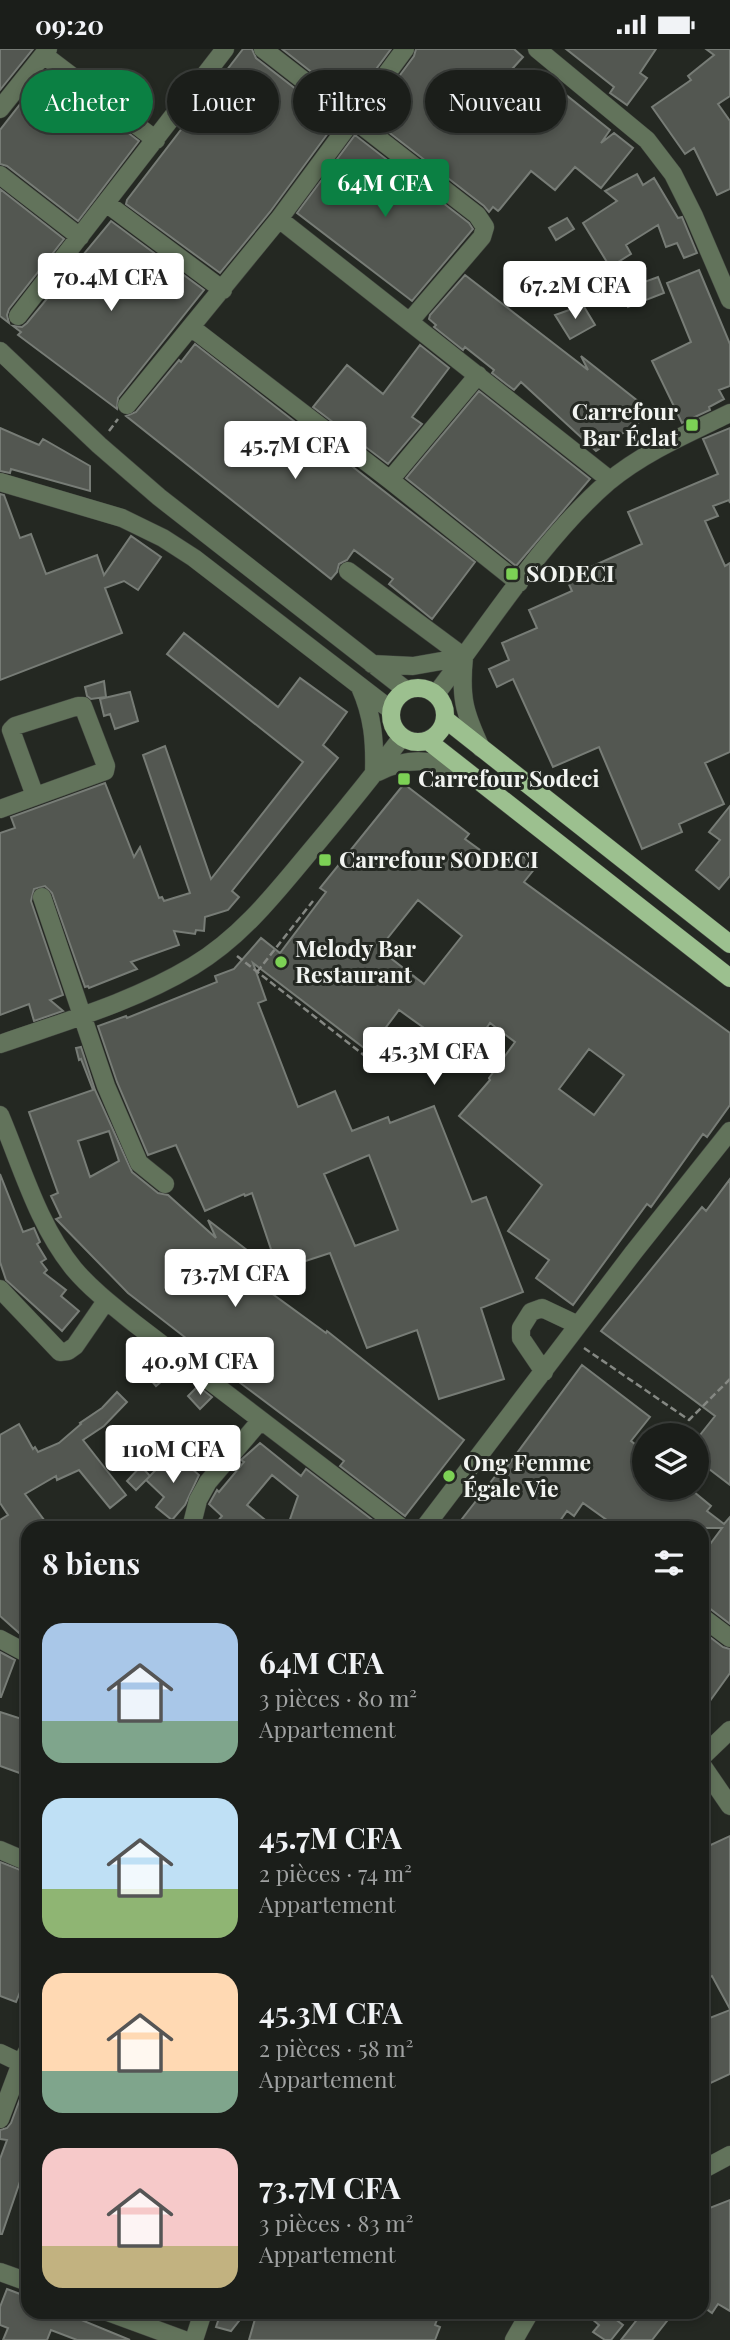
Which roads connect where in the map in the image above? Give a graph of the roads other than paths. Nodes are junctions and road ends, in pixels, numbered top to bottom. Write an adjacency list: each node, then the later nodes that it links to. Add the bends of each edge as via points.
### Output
1 (225, 49): 11 (street)
2 (264, 49): 7 (street)
3 (405, 49): 6 (street)
4 (537, 49): 17 (street, via 647,140 673,174)
5 (46, 52): 8 (street); 11 (street)
6 (389, 70)
7 (293, 72)
8 (0, 109)
9 (341, 133): 14 (street)
10 (371, 133): 19 (street, via 477,215 485,227)
11 (156, 140): 13 (street)
12 (0, 175): 15 (street)
13 (106, 204): 15 (street); 16 (street)
14 (279, 219): 16 (street); 19 (street)
15 (80, 237): 18 (street)
16 (223, 290): 20 (street)
17 (730, 299)
18 (18, 316)
19 (410, 321): 22 (street)
20 (192, 328): 23 (street); 25 (street)
21 (0, 351): 28 (street, via 99,445)
22 (478, 375): 25 (street); 26 (street)
23 (127, 405)
24 (730, 413): 26 (street)
25 (390, 480): 31 (street)
26 (610, 480): 31 (street)
27 (0, 482): 29 (street, via 122,518)
28 (210, 538): 29 (street); 33 (street)
29 (194, 558): 34 (street)
30 (348, 571): 32 (street)
31 (519, 583): 32 (street)
32 (464, 657): 33 (street, via 412,666); 36 (street); 41 (street, via 463,703)
33 (372, 664): 35 (street)
34 (360, 687): 37 (street); 43 (street, via 371,717)
35 (406, 690): 36 (main road, via 416,687); 37 (main road)
36 (436, 694): 38 (main road)
37 (391, 710): 39 (main road, via 395,730)
38 (445, 719): 40 (main road); 41 (main road)
39 (402, 737): 40 (main road); 43 (street)
40 (428, 741): 42 (main road)
41 (481, 748): 47 (main road)
42 (466, 771): 43 (street, via 413,760); 48 (main road)
43 (374, 773): 49 (street, via 280,887 224,945 159,985)
44 (35, 796): 44 (street, via 105,771 83,706 11,730); 45 (street)
45 (0, 809)
46 (42, 897): 49 (street)
47 (730, 944)
48 (730, 978)
49 (83, 1016): 50 (street); 53 (street, via 139,1163)
50 (0, 1044)
51 (0, 1115): 55 (street, via 53,1240)
52 (730, 1131): 56 (street)
53 (165, 1184)
54 (0, 1289): 55 (street, via 60,1352 75,1346)
55 (106, 1301): 58 (street)
56 (573, 1332): 57 (street); 57 (street, via 542,1308 531,1312 521,1328 521,1338)
57 (544, 1372): 61 (street)
58 (261, 1420): 59 (street, via 208,1482); 60 (street)
59 (193, 1521)
60 (393, 1521)
61 (429, 1521)
62 (709, 1622): 63 (street)
63 (730, 1638)
64 (0, 1639): 65 (street)
65 (21, 1650)
66 (730, 1730): 67 (street)
67 (709, 1750)
68 (709, 1774): 69 (street)
69 (730, 1806)
70 (0, 1850): 71 (street)
71 (21, 1859)
72 (0, 2053): 73 (street)
73 (21, 2056)
74 (21, 2065): 75 (street)
75 (0, 2119)
76 (730, 2155): 77 (street)
77 (709, 2161)
78 (0, 2272): 79 (street)
79 (21, 2280)
80 (127, 2319): 83 (street)
81 (201, 2319): 84 (street)
82 (526, 2319): 85 (street)
83 (184, 2340)
84 (194, 2340)
85 (514, 2340)

